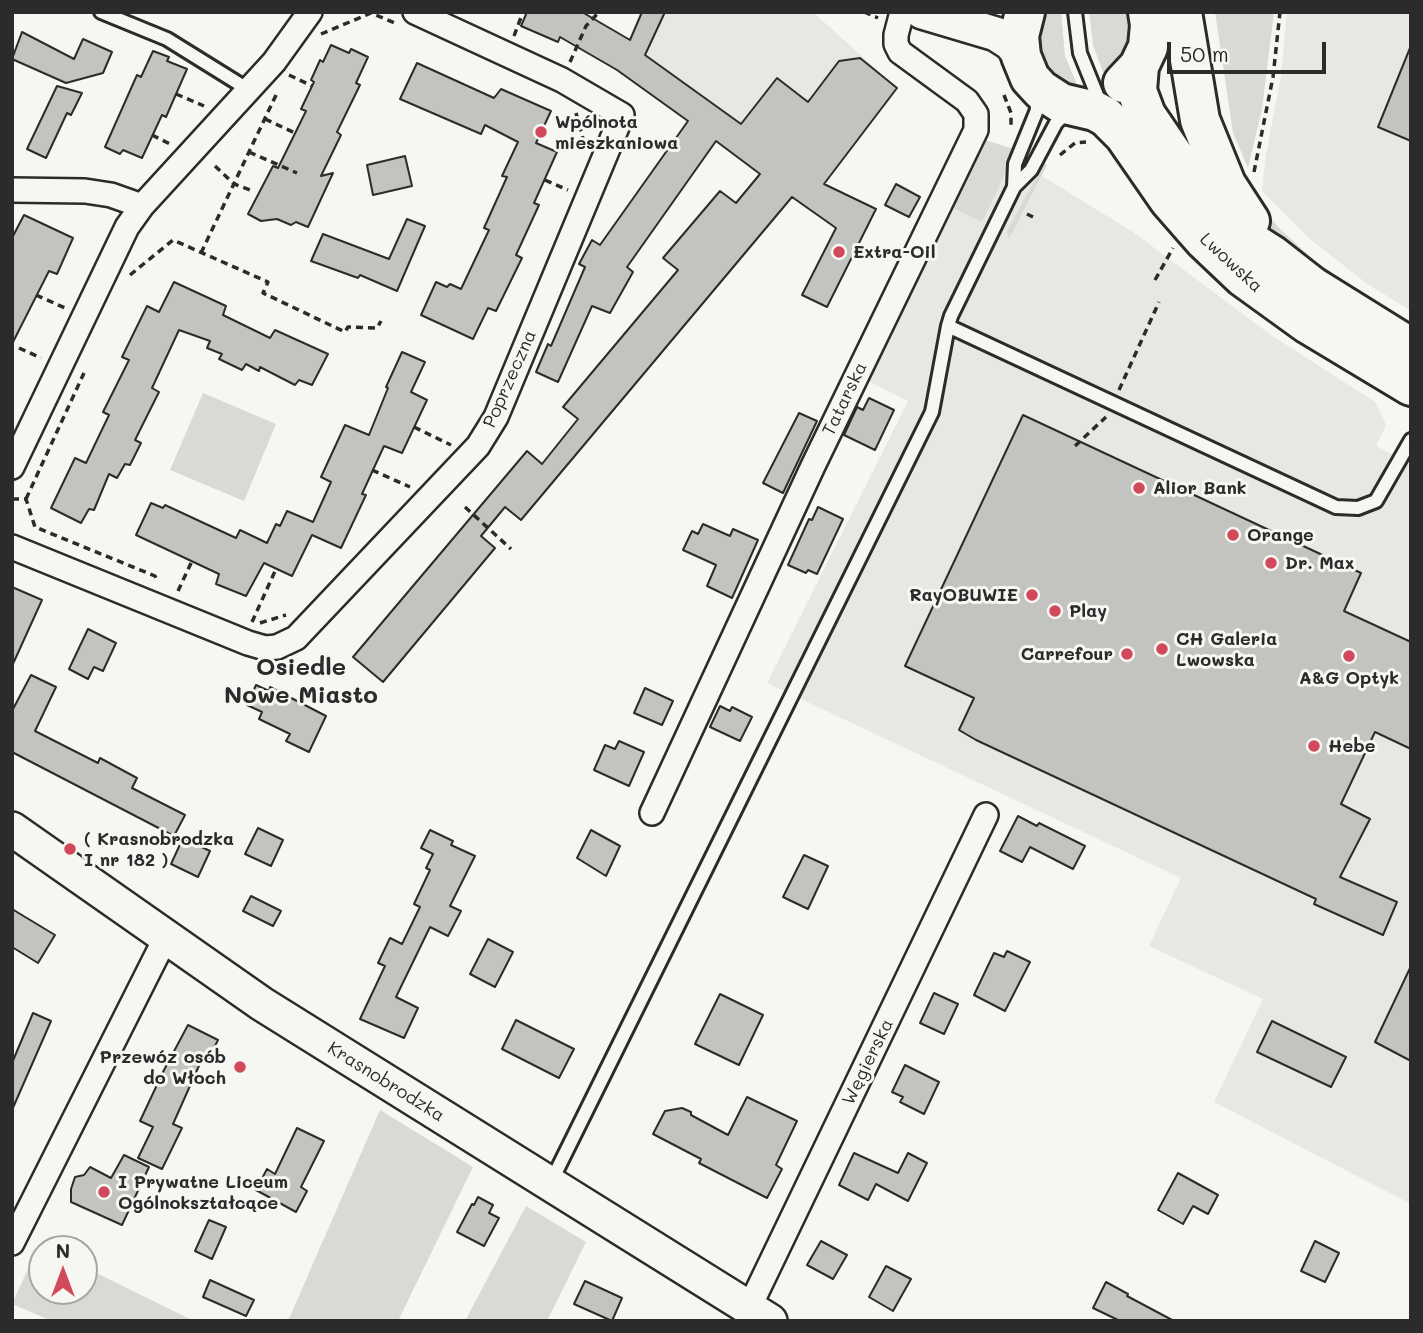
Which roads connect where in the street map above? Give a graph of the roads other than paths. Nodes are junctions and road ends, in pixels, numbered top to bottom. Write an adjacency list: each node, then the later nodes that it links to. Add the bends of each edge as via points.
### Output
1 (101, 12): 11 (lane, via 167,39)
2 (310, 12): 11 (street)
3 (1025, 12): 10 (highway, via 1019,36)
4 (1075, 12): 12 (lane)
5 (1148, 12): 9 (highway, via 1150,36)
6 (1182, 12): 16 (highway, via 1194,97 1208,144 1226,184)
7 (908, 16): 10 (street, via 989,31 1003,38); 23 (street, Tatarska, via 896,44 900,52 967,101 976,114 976,130)
8 (412, 21): 22 (street, Poprzeczna, via 562,80 622,115 496,416 478,446 296,638 277,647 256,646)
9 (1139, 66): 12 (highway); 16 (highway, Lwowska, via 1140,103 1177,162 1238,234)
10 (1020, 78): 12 (highway, via 1054,100); 13 (lane, via 1037,110 1015,164)
11 (249, 90): 15 (street)
12 (1091, 115): 13 (lane, via 1062,116 1035,165); 19 (highway, Lwowska, via 1124,135 1178,211 1243,277 1308,324)
13 (1014, 187): 17 (lane)
14 (12, 190): 15 (street, via 85,191)
15 (142, 206): 21 (street, via 117,244)
16 (1272, 255): 18 (highway, Lwowska, via 1313,287)
17 (948, 326): 20 (lane, via 1336,507 1359,509 1376,501); 27 (lane, via 932,412)
18 (1411, 348)
19 (1411, 386)
20 (1411, 440)
21 (12, 467)
22 (12, 547)
23 (652, 813)
24 (986, 815): 29 (street, Węgierska)
25 (12, 829): 26 (street, Krasnobrodzka)
26 (166, 937): 27 (street, Krasnobrodzka, via 262,1004); 28 (street)
27 (550, 1185): 29 (street, Krasnobrodzka)
28 (12, 1243)
29 (760, 1315)

